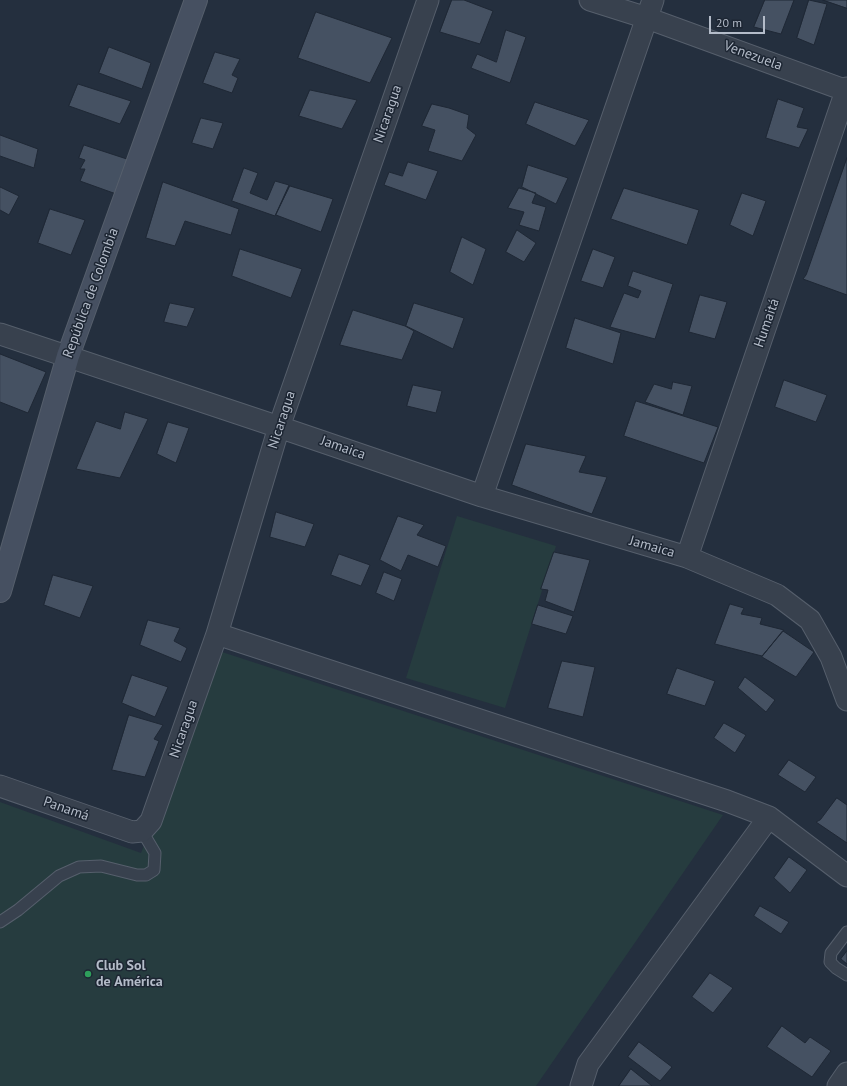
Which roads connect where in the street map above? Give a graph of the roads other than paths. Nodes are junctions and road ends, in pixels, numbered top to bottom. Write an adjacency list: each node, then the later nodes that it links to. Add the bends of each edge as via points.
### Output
1 (196, 0): 7 (street, República de Colombia)
2 (428, 0): 8 (street, Nicaragua)
3 (590, 0): 4 (street, Venezuela)
4 (650, 9): 5 (street, Venezuela); 9 (street)
5 (847, 90): 10 (street, Humaitá)
6 (0, 334): 7 (street, Jamaica)
7 (68, 356): 8 (street, Jamaica); 11 (street, República de Colombia)
8 (279, 426): 9 (street, Jamaica); 12 (street, Nicaragua)
9 (482, 496): 10 (street, Jamaica)
10 (687, 557): 13 (street, Jamaica, via 777,595 810,620 831,656)
11 (0, 592)
12 (217, 634): 15 (street, via 728,801); 16 (street, Nicaragua, via 151,821)
13 (847, 700)
14 (0, 786): 16 (street, Panamá)
15 (769, 817): 17 (street); 22 (street, via 588,1064)
16 (137, 832): 18 (lane, via 155,853 154,870 146,875 136,875 101,866 79,867 59,876)
17 (847, 876)
18 (0, 922)
19 (847, 932): 20 (lane, via 832,953 830,962)
20 (847, 975)
21 (847, 1073): 23 (street)
22 (580, 1086)
23 (838, 1086)

